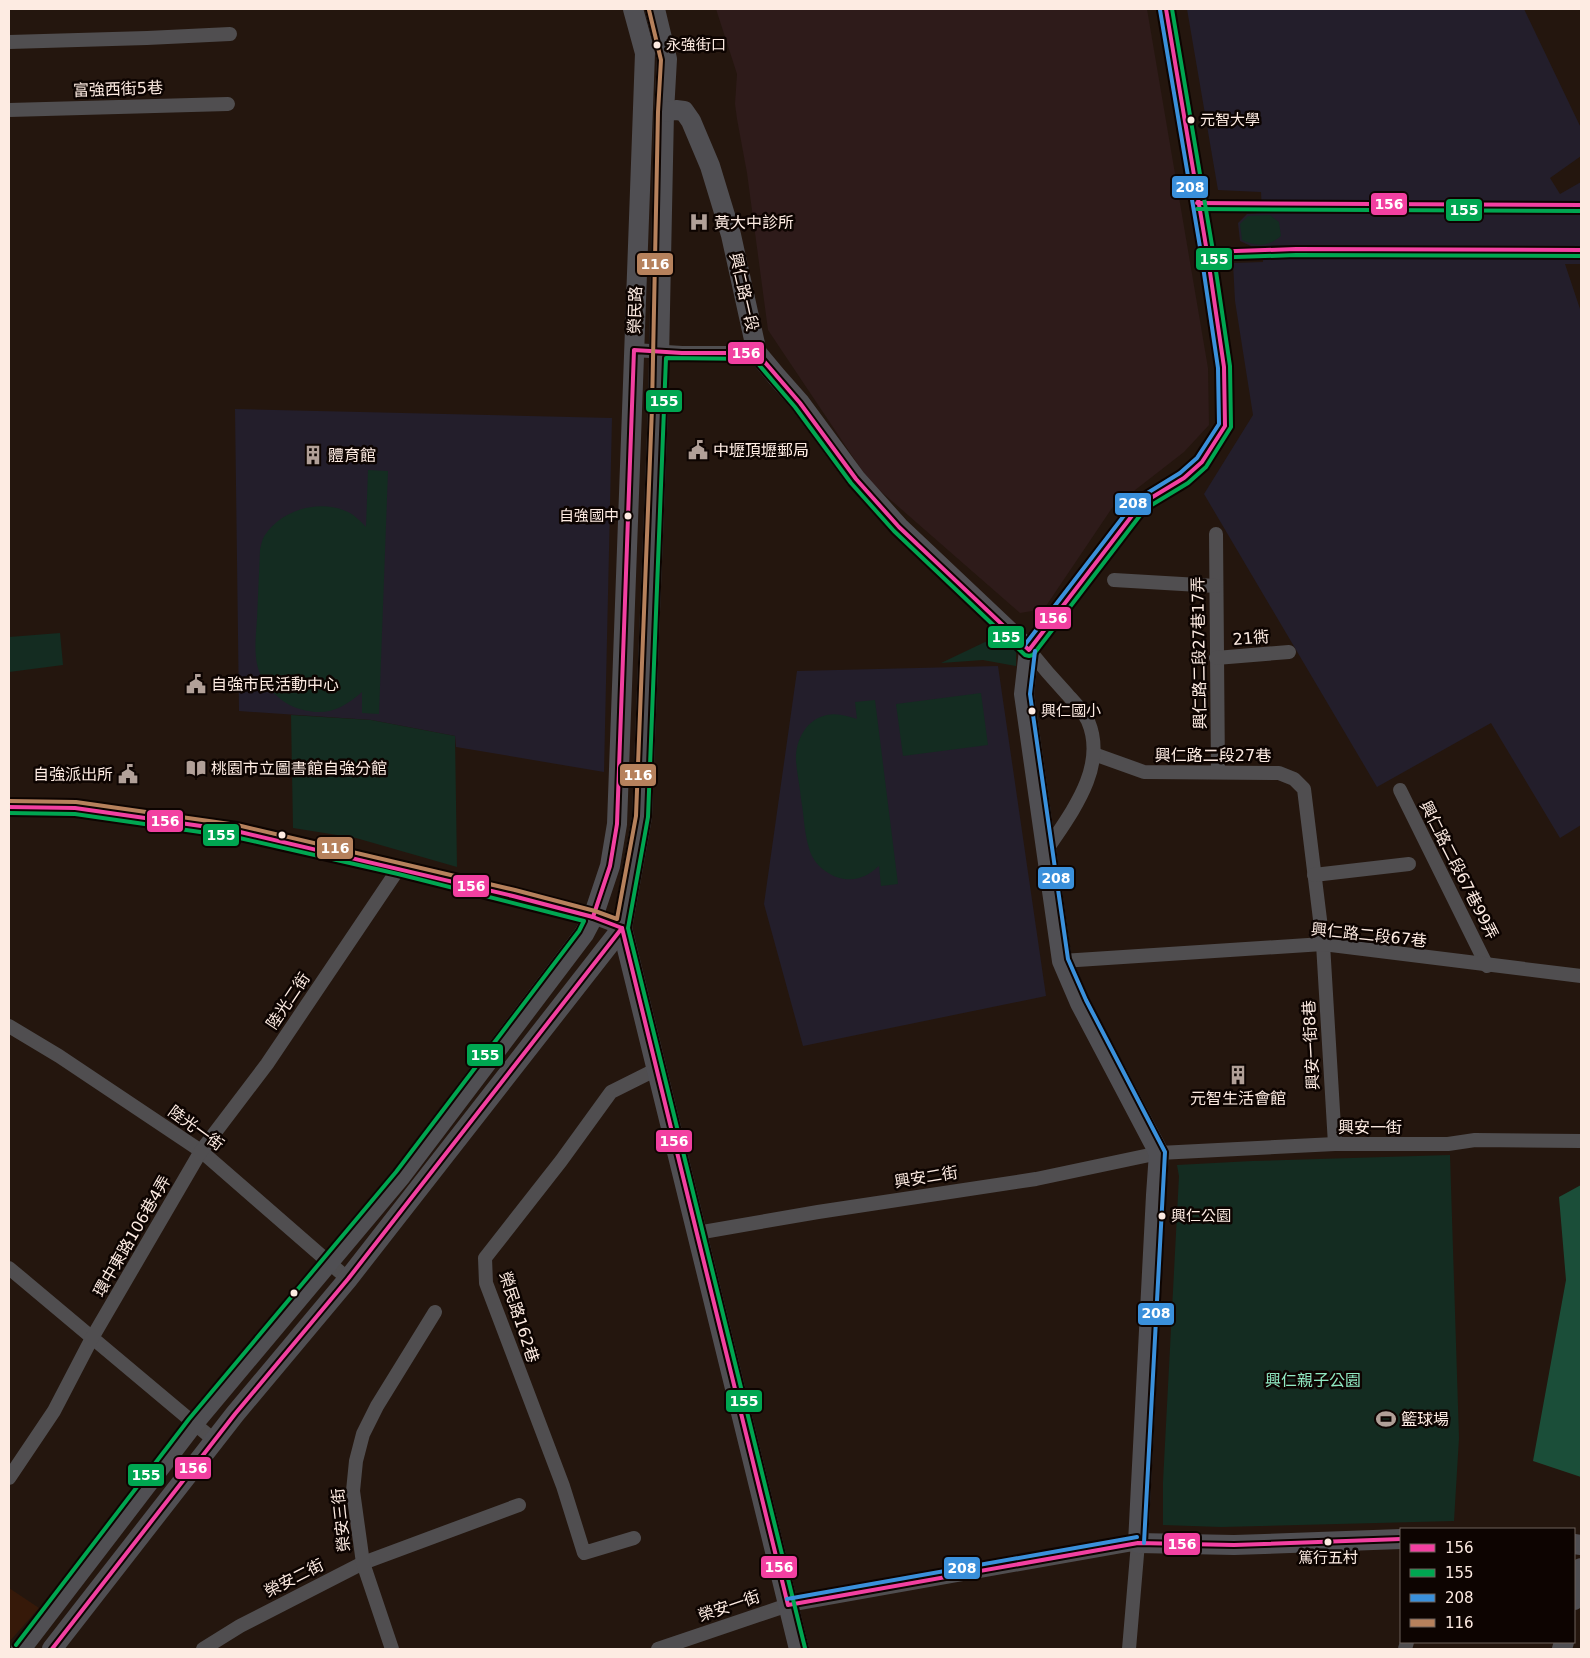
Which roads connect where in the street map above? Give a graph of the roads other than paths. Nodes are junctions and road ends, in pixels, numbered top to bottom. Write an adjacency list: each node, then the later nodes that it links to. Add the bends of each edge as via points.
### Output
1 (633, 9): 9 (street, 榮民路, via 645,53)
2 (655, 9): 8 (street, via 667,59)
3 (1166, 9): 15 (street, via 1224,367 1225,426 1202,462 1184,478 1141,504)
4 (230, 34): 5 (street)
5 (9, 42)
6 (228, 104): 7 (street, 富強西街5巷)
7 (9, 110)
8 (664, 112): 10 (street, 榮民路); 11 (street, 興仁路一段, via 684,111 710,166 731,235)
9 (634, 350): 10 (street); 26 (street, 榮民路, via 617,824 610,866)
10 (660, 351): 11 (street); 27 (street, 榮民路, via 642,817)
11 (757, 353): 15 (street, 興仁路一段, via 800,403 856,479 899,527)
12 (1216, 534): 14 (street, 興仁路二段27巷17弄)
13 (1114, 580): 14 (street)
14 (1216, 586): 17 (street, 興仁路二段27巷17弄)
15 (1029, 650): 18 (street, via 1088,721); 22 (street, via 1024,694)
16 (1289, 652): 17 (street, 21衖)
17 (1216, 658): 19 (street, 興仁路二段27巷17弄)
18 (1094, 754): 19 (street, 興仁路二段27巷, via 1144,772); 22 (street, via 1079,801)
19 (1218, 772): 25 (street, 興仁路二段27巷, via 1279,773 1294,778 1300,784 1304,789)
20 (1400, 790): 30 (street, 興仁路二段67巷99弄)
21 (9, 807): 24 (street, via 75,808 236,831)
22 (1046, 851): 29 (street)
23 (1409, 864): 25 (street)
24 (399, 868): 26 (street); 36 (street, 陸光二街, via 267,1064)
25 (1314, 875): 28 (street, 興安一街8巷)
26 (593, 916): 27 (street); 39 (street, 榮民路, via 584,934 531,1006 401,1176)
27 (622, 928): 33 (street, 榮民路); 41 (street)
28 (1323, 944): 29 (street, 興仁路二段67巷); 30 (street, 興仁路二段67巷); 35 (street, 興安一街8巷)
29 (1062, 961): 37 (street, via 1080,1003)
30 (1487, 966): 31 (street, 興仁路二段67巷)
31 (1581, 976)
32 (9, 1026): 36 (street, 陸光一街)
33 (657, 1069): 38 (street, 榮民路); 48 (street, 榮民路162巷, via 611,1092 485,1258 486,1283 563,1486 584,1553)
34 (1581, 1141): 35 (street, 興安一街)
35 (1334, 1144): 37 (street, 興安一街)
36 (201, 1151): 39 (street, 陸光一街); 43 (street, 環中東路106巷4弄)
37 (1159, 1154): 38 (street, 興安二街, via 1036,1179); 50 (street)
38 (697, 1233): 54 (street, 榮民路)
39 (329, 1263): 41 (street, 陸光一街); 44 (street, 榮民路)
40 (9, 1268): 43 (street)
41 (348, 1279): 45 (street)
42 (435, 1312): 51 (street, 榮安三街, via 377,1406 356,1461 353,1491)
43 (92, 1338): 44 (street); 46 (street, 環中東路106巷4弄, via 54,1411)
44 (194, 1423): 45 (street); 55 (street, 榮民路)
45 (214, 1440): 56 (street)
46 (9, 1478)
47 (519, 1506): 51 (street, 榮安二街)
48 (634, 1538)
49 (1400, 1539): 50 (street, via 1234,1545)
50 (1138, 1542): 54 (street, 榮安一街); 61 (street)
51 (363, 1563): 57 (street, 榮安二街, via 240,1626); 58 (street, 榮安三街)
52 (1581, 1568): 53 (street)
53 (1575, 1595)
54 (788, 1605): 59 (street, 榮安一街); 60 (street, 榮民路)
55 (20, 1649)
56 (52, 1649)
57 (203, 1649)
58 (392, 1649)
59 (658, 1649)
60 (799, 1649)
61 (1129, 1649)

